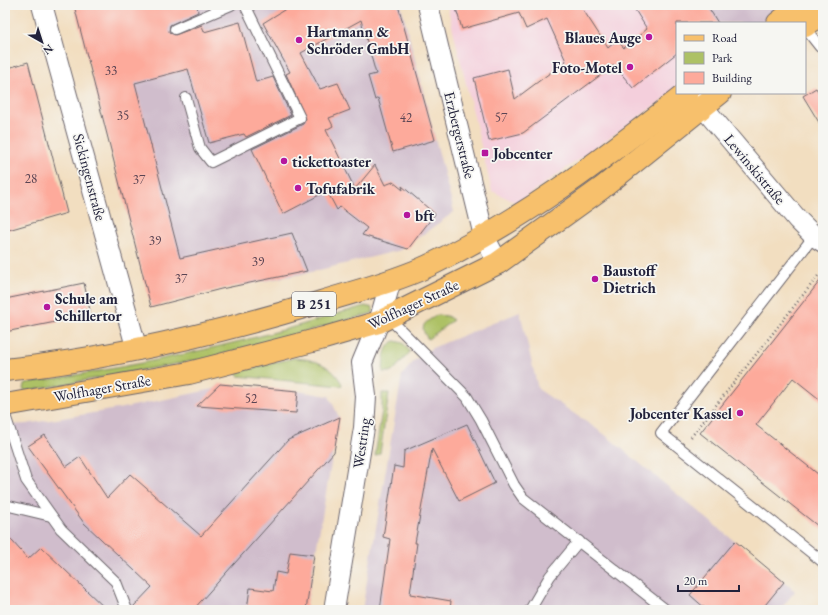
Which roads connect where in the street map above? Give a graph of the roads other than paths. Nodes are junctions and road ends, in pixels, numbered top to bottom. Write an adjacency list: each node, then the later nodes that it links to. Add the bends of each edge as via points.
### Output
1 (42, 5): 20 (street, Sickingenstraße)
2 (231, 5): 10 (lane)
3 (245, 5): 13 (lane, via 300,118 211,162 200,148)
4 (428, 5): 15 (street, Erzbergerstraße)
5 (801, 5): 7 (main road)
6 (823, 12): 8 (main road)
7 (779, 22)
8 (806, 26)
9 (806, 28): 11 (lane, via 820,47)
10 (175, 29)
11 (823, 46)
12 (715, 94): 14 (main road, Wolfhager Straße / B 251)
13 (186, 98)
14 (693, 98): 15 (main road, Wolfhager Straße / B 251, via 625,142 563,187); 16 (street, Lewinskistraße); 17 (main road, Wolfhager Straße / B 251, via 602,188)
15 (484, 236): 17 (street, Erzbergerstraße); 18 (main road, Wolfhager Straße / B 251, via 427,267)
16 (818, 239): 27 (lane, via 661,433)
17 (498, 263): 19 (main road, Wolfhager Straße / B 251)
18 (391, 280): 19 (street, Westring); 20 (main road, Wolfhager Straße / B 251, via 277,315)
19 (383, 320): 22 (main road, Wolfhager Straße / B 251, via 190,373); 26 (lane, via 466,397 523,498); 29 (street, Westring, via 362,363 366,396 364,428)
20 (137, 350): 21 (main road, Wolfhager Straße / B 251)
21 (5, 370)
22 (5, 405)
23 (5, 415): 25 (lane, via 26,480)
24 (5, 505): 25 (lane)
25 (51, 516): 28 (lane, via 60,529 116,582)
26 (579, 541): 30 (lane, via 550,576); 31 (lane)
27 (823, 562)
28 (127, 610)
29 (334, 610)
30 (530, 610)
31 (666, 610)

